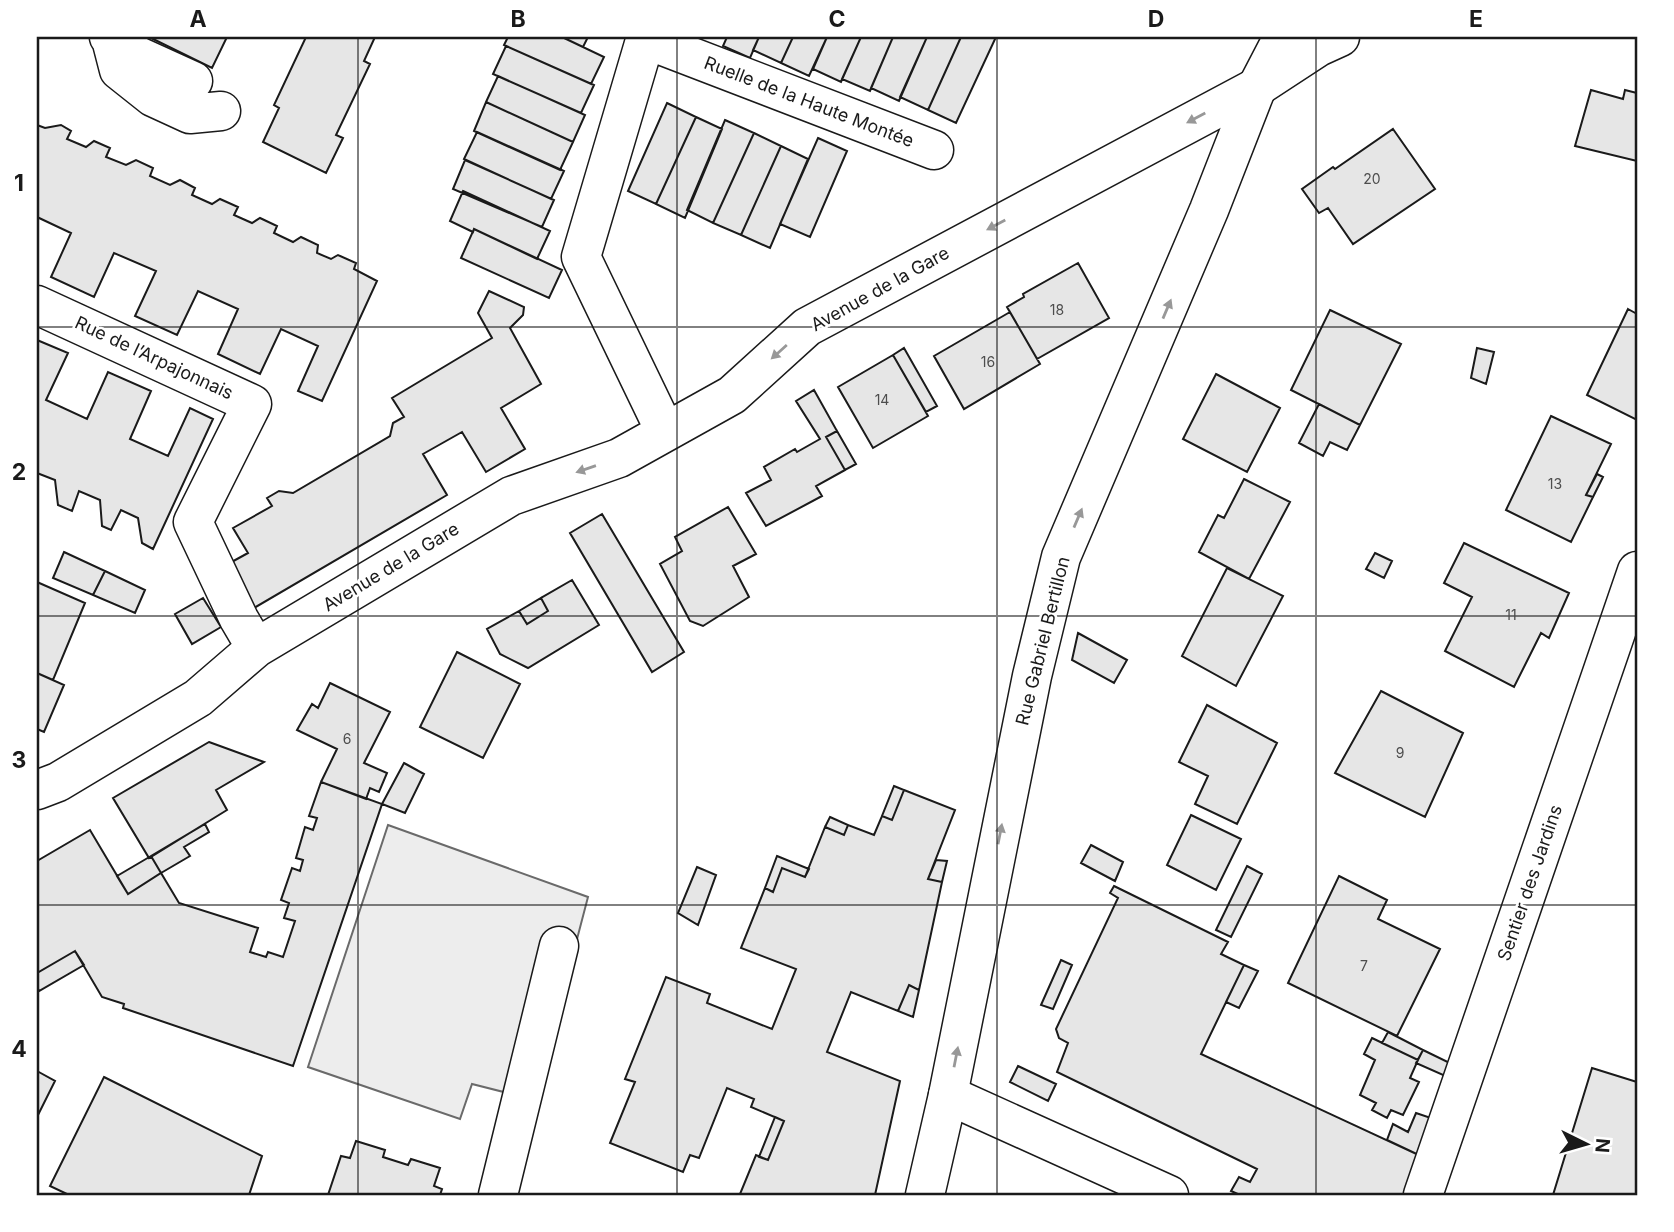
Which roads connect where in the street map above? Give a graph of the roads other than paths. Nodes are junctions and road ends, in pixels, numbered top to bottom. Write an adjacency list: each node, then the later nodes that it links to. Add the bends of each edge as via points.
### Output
1 (1283, 37): 6 (street, Rue Gabriel Bertillon)
2 (1340, 37): 6 (street, Avenue de la Gare)
3 (110, 38): 5 (street); 7 (street, via 119,70 152,97 190,114)
4 (646, 38): 8 (street, Ruelle de la Haute Montée); 10 (street, Ruelle de la Haute Montée, via 581,257)
5 (192, 80)
6 (1257, 87): 10 (street, Avenue de la Gare, one-way to 10, via 807,327 732,395); 15 (street, Rue Gabriel Bertillon, one-way to 6, via 1032,676 1061,557)
7 (220, 111)
8 (934, 150)
9 (37, 304): 12 (street, Rue de l’Arpajonnais, via 252,404 193,523)
10 (665, 431): 12 (street, Avenue de la Gare, one-way to 12, via 619,458 511,496)
11 (1637, 570): 19 (street, Sentier des Jardins)
12 (256, 648): 13 (street, Avenue de la Gare, via 198,698)
13 (37, 790)
14 (559, 946): 16 (street)
15 (948, 1096): 17 (street, Rue Gabriel Bertillon); 18 (street)
16 (498, 1195)
17 (925, 1195)
18 (1169, 1195)
19 (1423, 1195)

